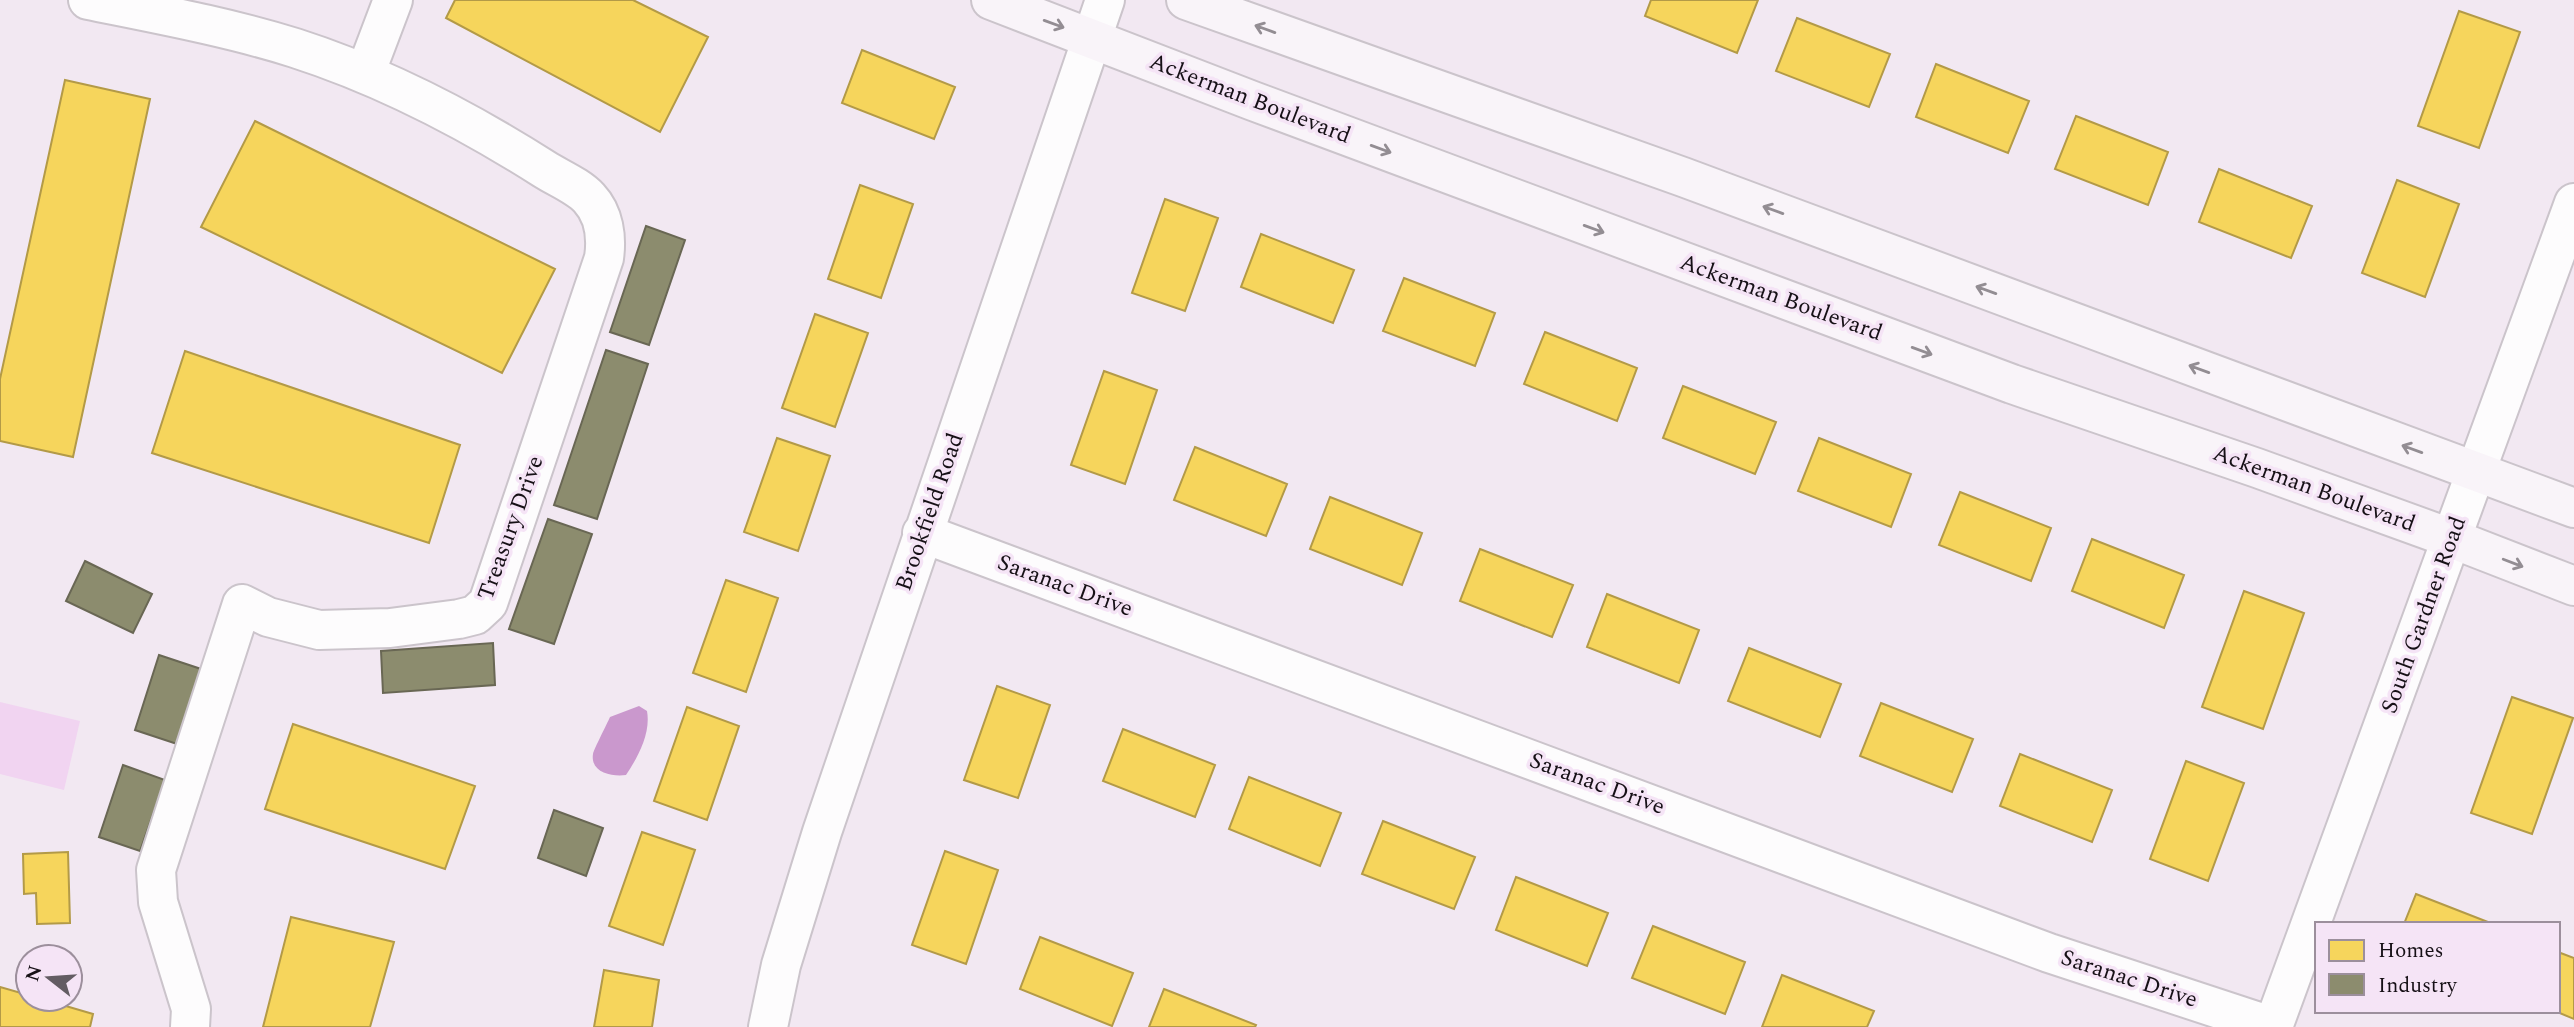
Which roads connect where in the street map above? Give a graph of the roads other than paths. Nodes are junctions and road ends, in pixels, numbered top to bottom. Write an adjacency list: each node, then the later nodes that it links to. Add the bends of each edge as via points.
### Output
1 (88, 0): 7 (street, via 294,48)
2 (393, 0): 7 (street)
3 (990, 0): 6 (street, Ackerman Boulevard, one-way to 6)
4 (1105, 0): 6 (street, Brookfield Road)
5 (1186, 0): 9 (street, one-way to 5, via 1684,177)
6 (1091, 38): 11 (street, Brookfield Road); 12 (street, Ackerman Boulevard, one-way to 12, via 2012,384)
7 (365, 74): 14 (street, Treasury Drive, via 519,153 588,197 603,220 604,258 488,603 482,609 459,620 319,630 268,617 242,604 156,870 158,902 191,1009)
8 (2574, 203): 9 (street, South Gardner Road)
9 (2476, 473): 10 (street); 12 (street, South Gardner Road)
10 (2574, 508)
11 (922, 533): 15 (street, Brookfield Road, via 780,965); 16 (street, Saranac Drive, via 2049,953)
12 (2453, 539): 13 (street, Ackerman Boulevard, one-way to 13); 16 (street, South Gardner Road)
13 (2574, 586)
14 (190, 1027)
15 (768, 1027)
16 (2274, 1027)

